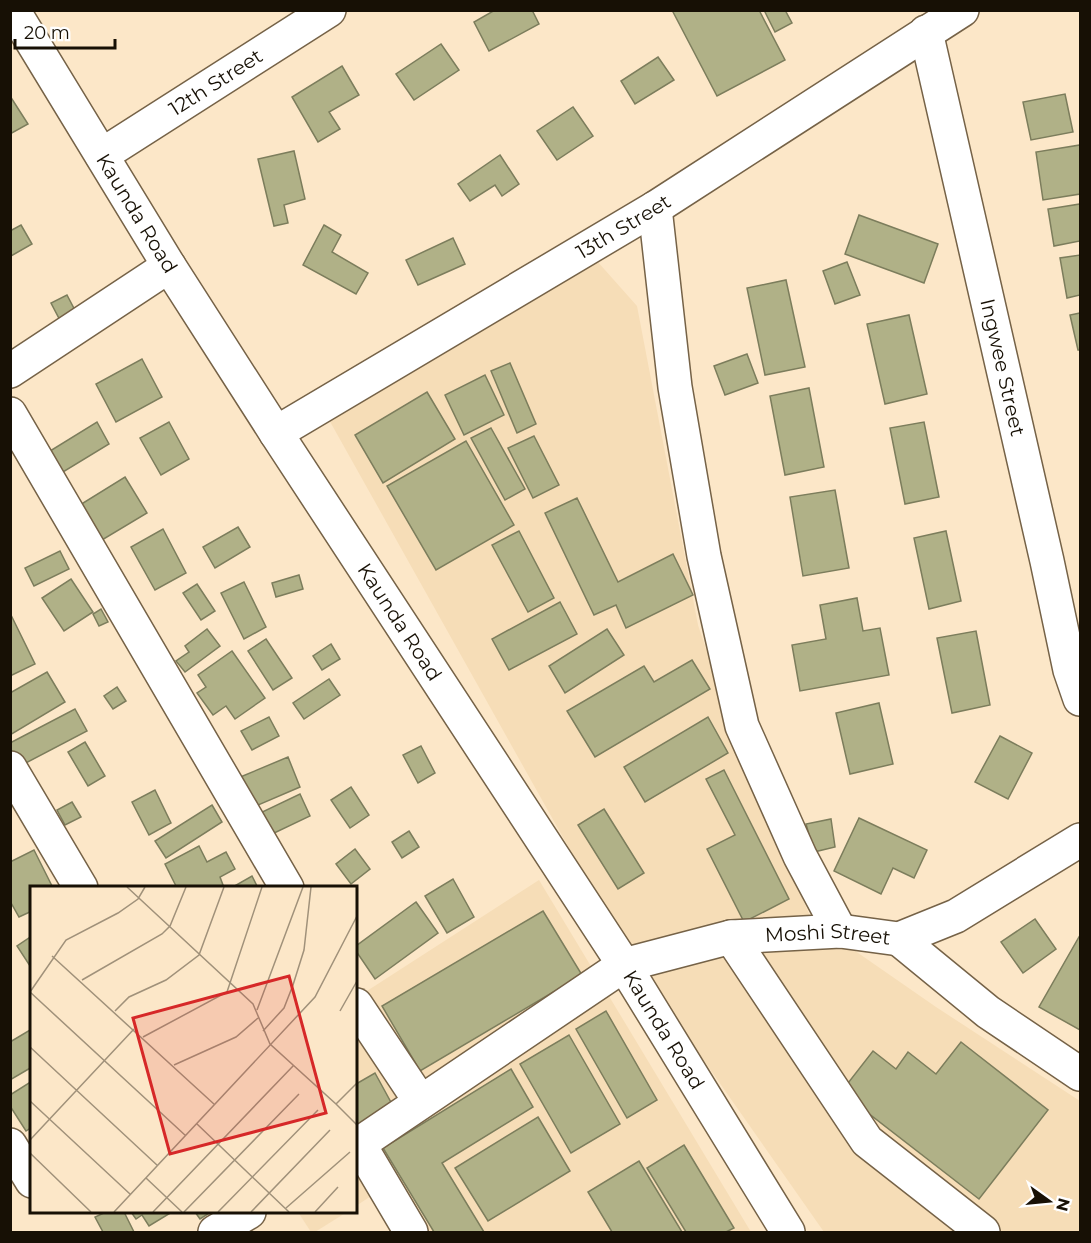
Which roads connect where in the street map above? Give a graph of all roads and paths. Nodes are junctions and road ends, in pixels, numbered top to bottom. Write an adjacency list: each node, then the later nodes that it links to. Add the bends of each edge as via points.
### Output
1 (13, 10): 5 (street, Kaunda Road)
2 (329, 10): 5 (street, 12th Street)
3 (962, 10): 4 (street, 13th Street)
4 (926, 33): 6 (street, 13th Street); 11 (street, Ingwee Street, via 1070,670)
5 (102, 155): 7 (street, Kaunda Road)
6 (655, 208): 10 (street, 13th Street); 16 (street, via 675,387 704,555 742,726 800,856)
7 (169, 266): 8 (street); 10 (street, Kaunda Road)
8 (10, 371)
9 (10, 414): 15 (street)
10 (276, 433): 19 (street, Kaunda Road)
11 (1080, 699)
12 (10, 768): 14 (street)
13 (1080, 840): 18 (street, Moshi Street, via 956,916)
14 (80, 886)
15 (286, 886)
16 (840, 930): 17 (street, Moshi Street); 18 (street, Moshi Street)
17 (730, 937): 19 (street, Moshi Street); 30 (street, via 867,1141)
18 (899, 939): 21 (street, via 988,1012)
19 (624, 965): 22 (street, Moshi Street); 29 (street, Kaunda Road)
20 (357, 1006): 22 (street)
21 (1080, 1074)
22 (420, 1101): 24 (street, Moshi Street)
23 (10, 1145): 25 (street)
24 (357, 1145): 28 (street)
25 (30, 1178)
26 (247, 1213): 27 (street)
27 (215, 1233)
28 (411, 1233)
29 (788, 1233)
30 (983, 1233)

